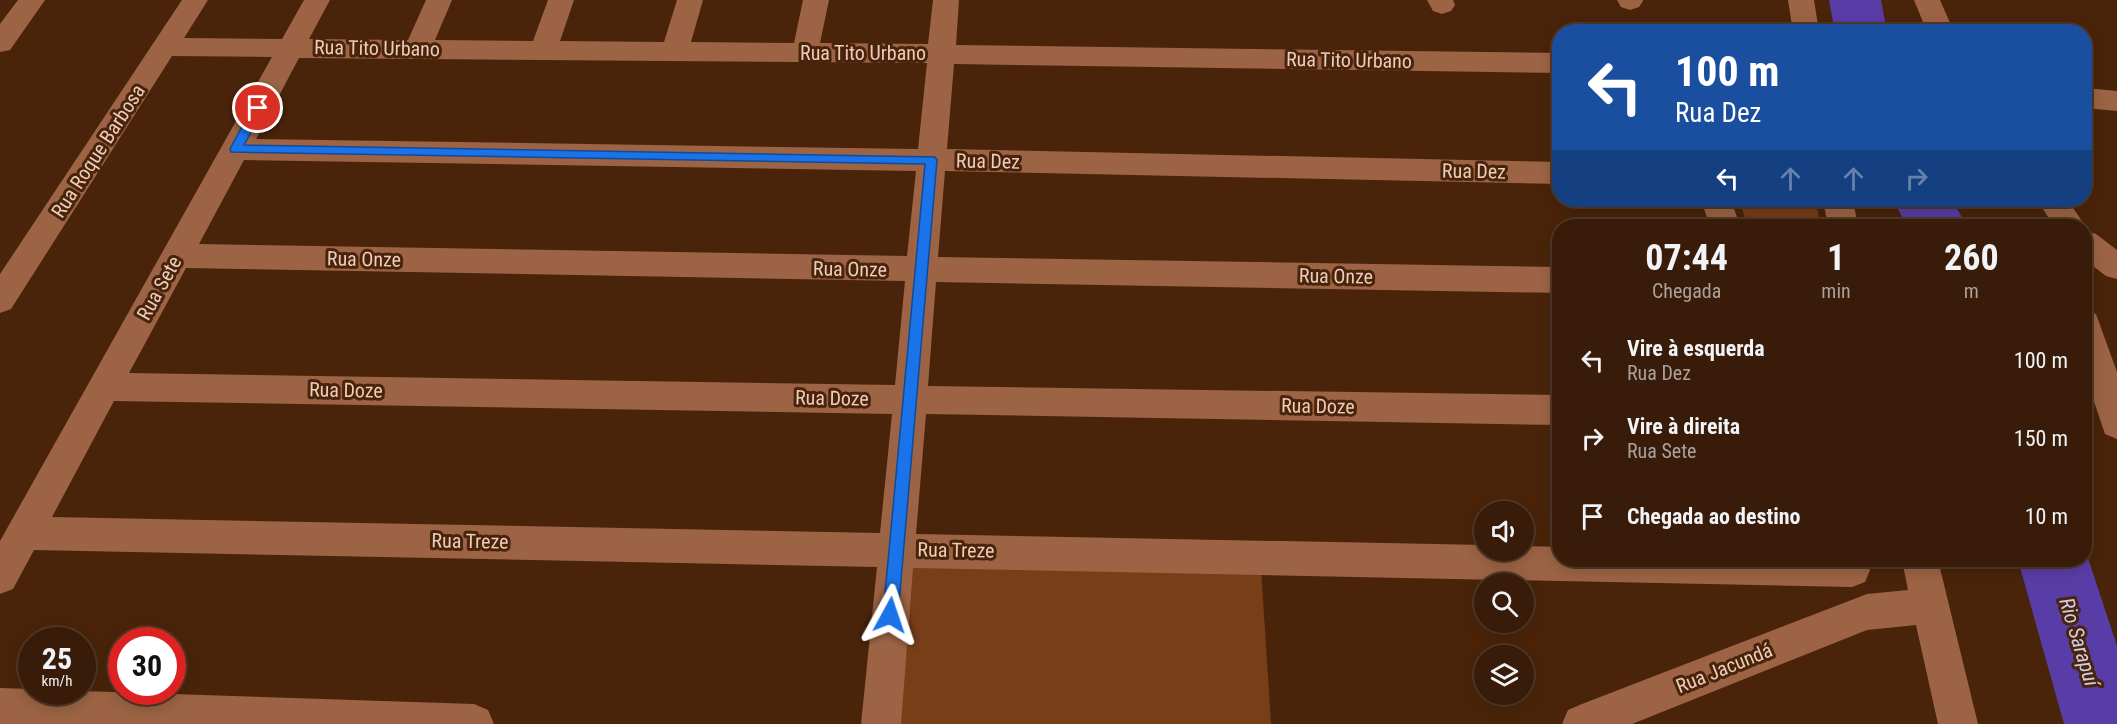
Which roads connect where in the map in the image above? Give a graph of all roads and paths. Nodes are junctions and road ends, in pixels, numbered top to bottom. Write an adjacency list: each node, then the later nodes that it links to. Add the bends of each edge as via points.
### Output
1 (32, 0): 13 (street)
2 (195, 0): 14 (street, Rua Roque Barbosa)
3 (317, 0): 15 (street, Rua Sete)
4 (439, 0): 16 (street)
5 (561, 0): 17 (street)
6 (690, 0): 18 (street)
7 (816, 0): 19 (street)
8 (946, 0): 20 (street)
9 (1801, 0): 11 (street)
10 (1927, 0): 12 (street)
11 (1805, 24)
12 (1938, 24)
13 (0, 43)
14 (166, 47): 15 (street, Rua Tito Urbano); 32 (street, Rua Roque Barbosa)
15 (292, 47): 16 (street, Rua Tito Urbano); 24 (street, Rua Sete)
16 (418, 50): 17 (street, Rua Tito Urbano)
17 (543, 51): 18 (street, Rua Tito Urbano)
18 (675, 52): 19 (street, Rua Tito Urbano)
19 (806, 53): 20 (street, Rua Tito Urbano)
20 (941, 54): 21 (street, Rua Tito Urbano); 25 (street)
21 (1552, 63)
22 (2092, 99): 23 (street)
23 (2117, 101)
24 (236, 149): 25 (street, Rua Dez); 28 (street, Rua Sete)
25 (931, 160): 26 (street, Rua Dez); 30 (street)
26 (1552, 173)
27 (2092, 249): 29 (street)
28 (177, 256): 30 (street, Rua Onze); 34 (street, Rua Sete)
29 (2117, 267)
30 (921, 270): 31 (street, Rua Onze); 35 (street)
31 (1552, 280)
32 (0, 300)
33 (2092, 345): 37 (street)
34 (105, 387): 35 (street, Rua Doze); 38 (street, Rua Sete)
35 (909, 399): 36 (street, Rua Doze); 39 (street)
36 (1552, 410)
37 (2117, 424)
38 (24, 532): 39 (street, Rua Treze); 43 (street, Rua Sete)
39 (896, 549): 40 (street, Rua Treze); 48 (street)
40 (1552, 560)
41 (1851, 567): 45 (street)
42 (1922, 567): 44 (street)
43 (0, 577)
44 (1931, 606): 45 (street, Rua Jacundá); 50 (street)
45 (1867, 612): 49 (street, Rua Jacundá)
46 (0, 708): 47 (street)
47 (474, 724)
48 (881, 724)
49 (1581, 724)
50 (1958, 724)

